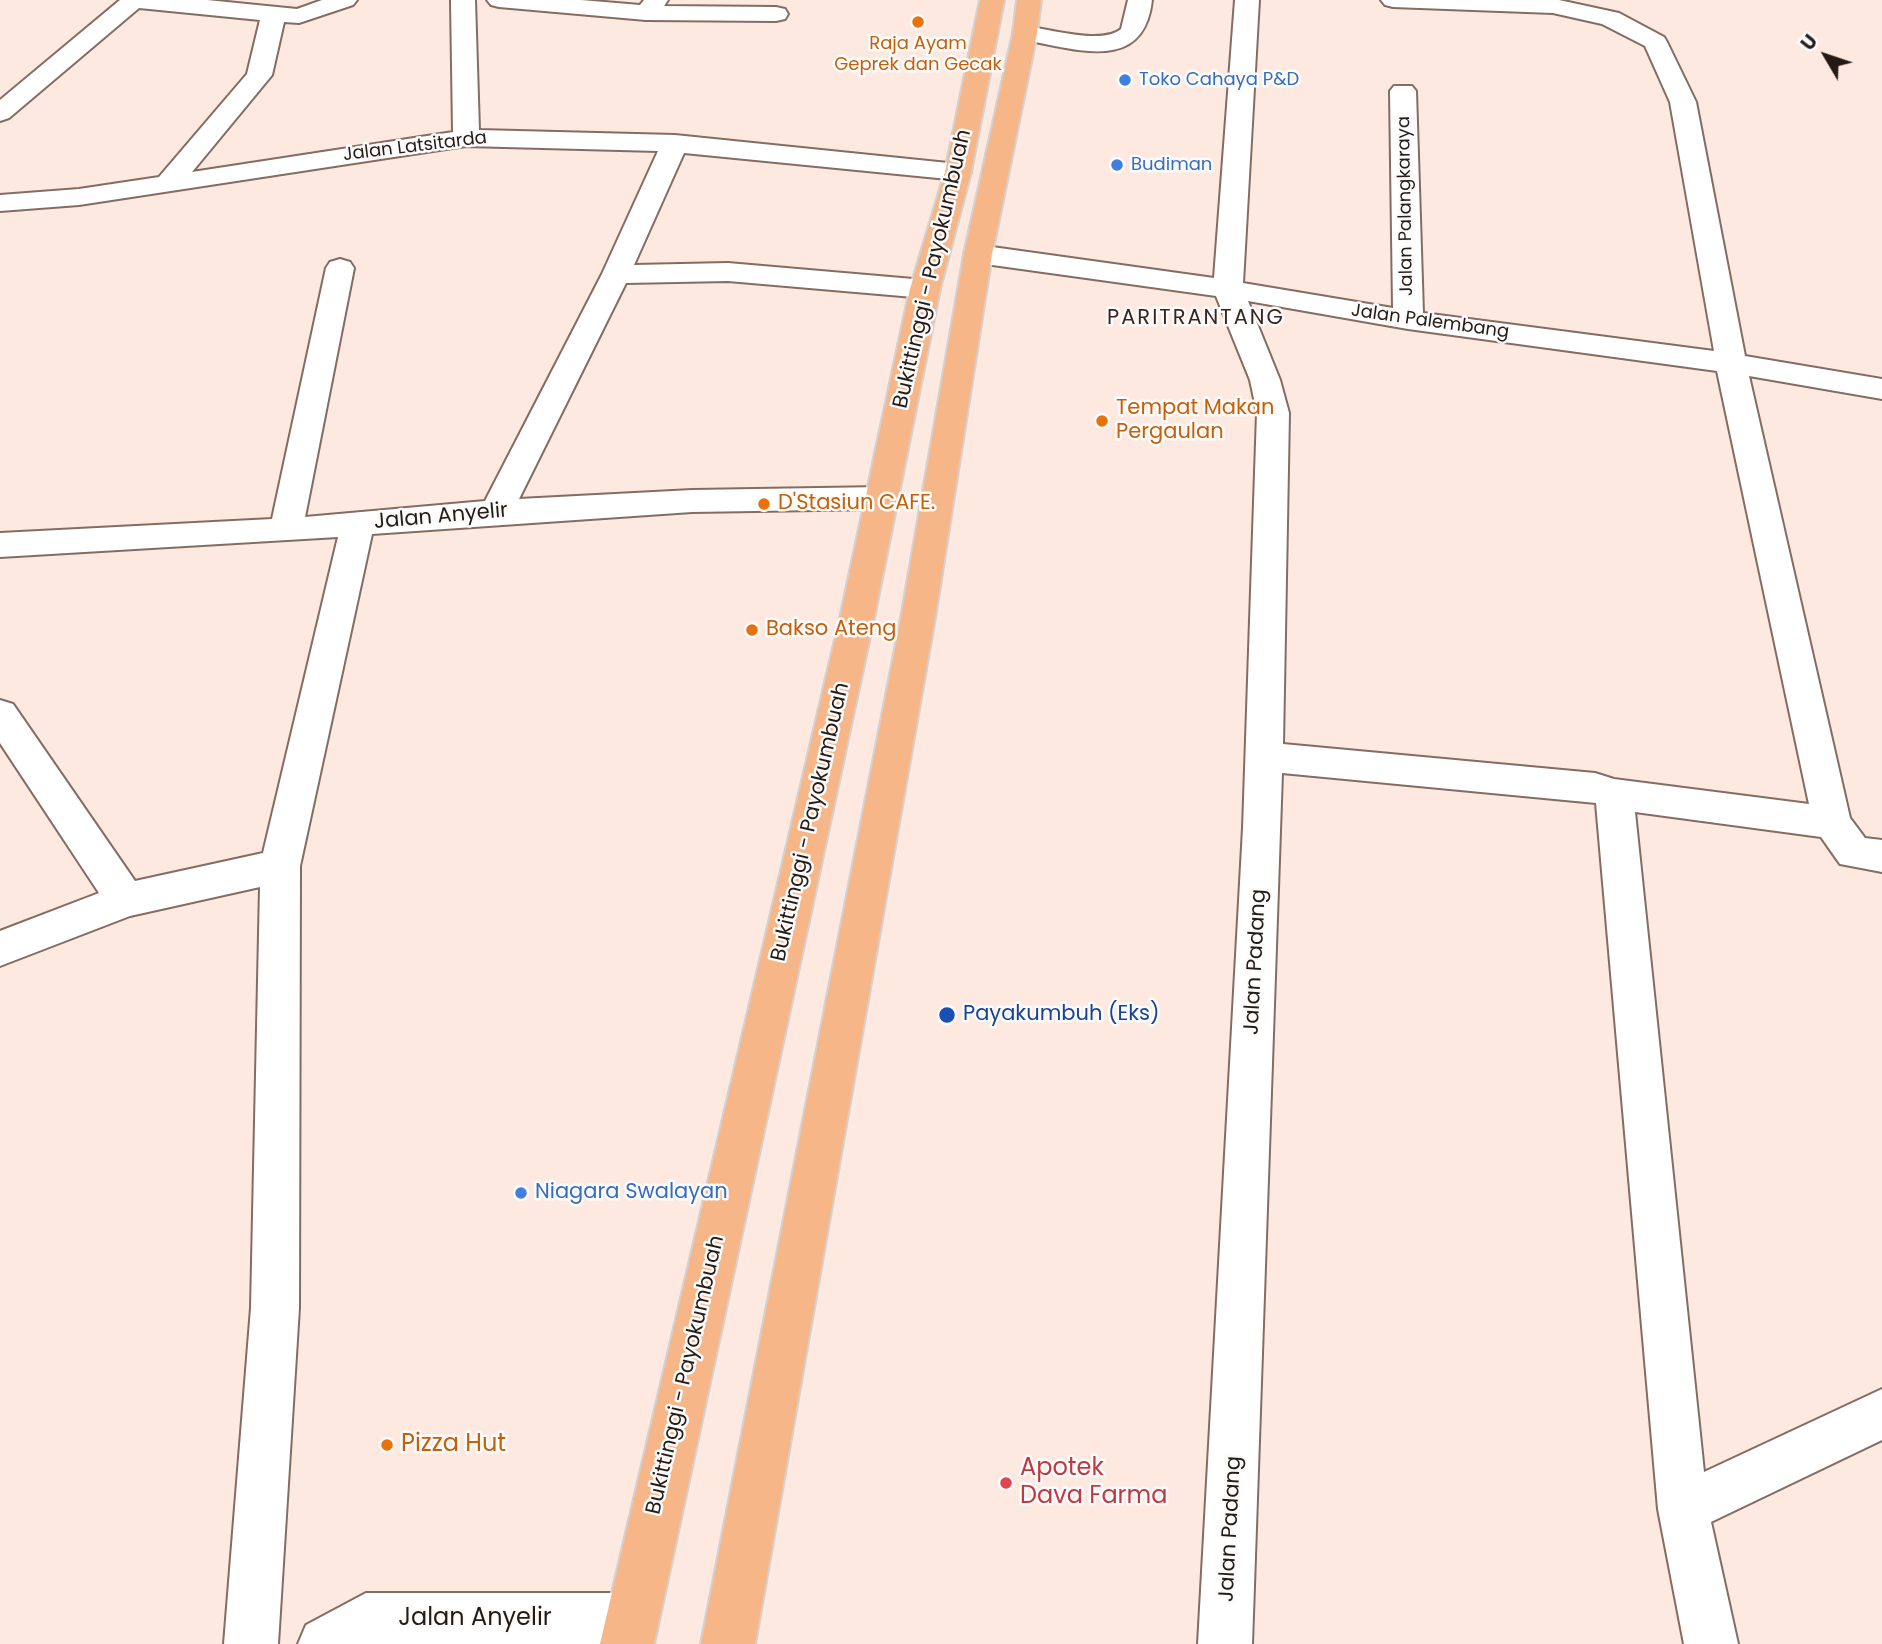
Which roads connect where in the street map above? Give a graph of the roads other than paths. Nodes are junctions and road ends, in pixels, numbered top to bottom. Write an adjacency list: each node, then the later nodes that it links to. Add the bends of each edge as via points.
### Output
1 (133, 0): 11 (street); 15 (street)
2 (345, 0): 11 (street, via 299,16)
3 (463, 0): 16 (street)
4 (499, 0): 10 (street)
5 (992, 0): 18 (highway, Bukittinggi - Payokumbuah)
6 (1140, 0): 13 (street, via 1131,34 1122,40 1101,43)
7 (1247, 0): 25 (street)
8 (1393, 0): 9 (street)
9 (1552, 3): 27 (street, via 1610,18 1655,42 1683,102)
10 (651, 6): 12 (street)
11 (274, 12): 19 (street, via 259,75)
12 (776, 14)
13 (1027, 17): 21 (highway, Bukittinggi - Payokumbuah)
14 (1403, 91): 26 (street, Jalan Palangkaraya)
15 (0, 113)
16 (466, 138): 17 (street, Jalan Latsitarda); 19 (street, Jalan Latsitarda)
17 (674, 143): 18 (street, Jalan Latsitarda); 23 (street)
18 (958, 172): 24 (highway, Bukittinggi - Payokumbuah)
19 (168, 183): 20 (street, Jalan Latsitarda)
20 (0, 203)
21 (978, 254): 25 (street, Jalan Palembang); 35 (highway, Bukittinggi - Payokumbuah)
22 (340, 268): 32 (street)
23 (616, 274): 24 (street, via 728,272); 30 (street)
24 (925, 289): 29 (highway, Bukittinggi - Payokumbuah)
25 (1228, 289): 26 (street, Jalan Palembang); 37 (street, Jalan Padang, via 1265,380 1273,413)
26 (1408, 320): 27 (street, Jalan Palembang)
27 (1731, 363): 28 (street, Jalan Palembang); 39 (street)
28 (1882, 388)
29 (882, 498): 30 (street, Jalan Anyelir, via 692,501); 34 (highway, Bukittinggi - Payokumbuah)
30 (496, 512): 31 (street, Jalan Anyelir)
31 (358, 524): 32 (street, Jalan Anyelir); 41 (street)
32 (286, 530): 33 (street, Jalan Anyelir)
33 (0, 545)
34 (857, 618): 35 (highway); 46 (highway, Bukittinggi - Payokumbuah)
35 (918, 618): 49 (highway, Bukittinggi - Payokumbuah)
36 (0, 714): 42 (street)
37 (1264, 757): 38 (street, via 1595,788); 50 (street, Jalan Padang)
38 (1614, 794): 39 (street); 45 (street)
39 (1832, 823): 40 (street, via 1854,852)
40 (1882, 856)
41 (280, 866): 42 (street); 47 (street, via 275,1308)
42 (125, 900): 43 (street)
43 (0, 949)
44 (1882, 1414): 45 (street)
45 (1683, 1509): 51 (street)
46 (629, 1631): 48 (street, Jalan Anyelir, via 366,1619)
47 (251, 1644)
48 (325, 1644)
49 (728, 1644)
50 (1226, 1644)
51 (1711, 1644)

